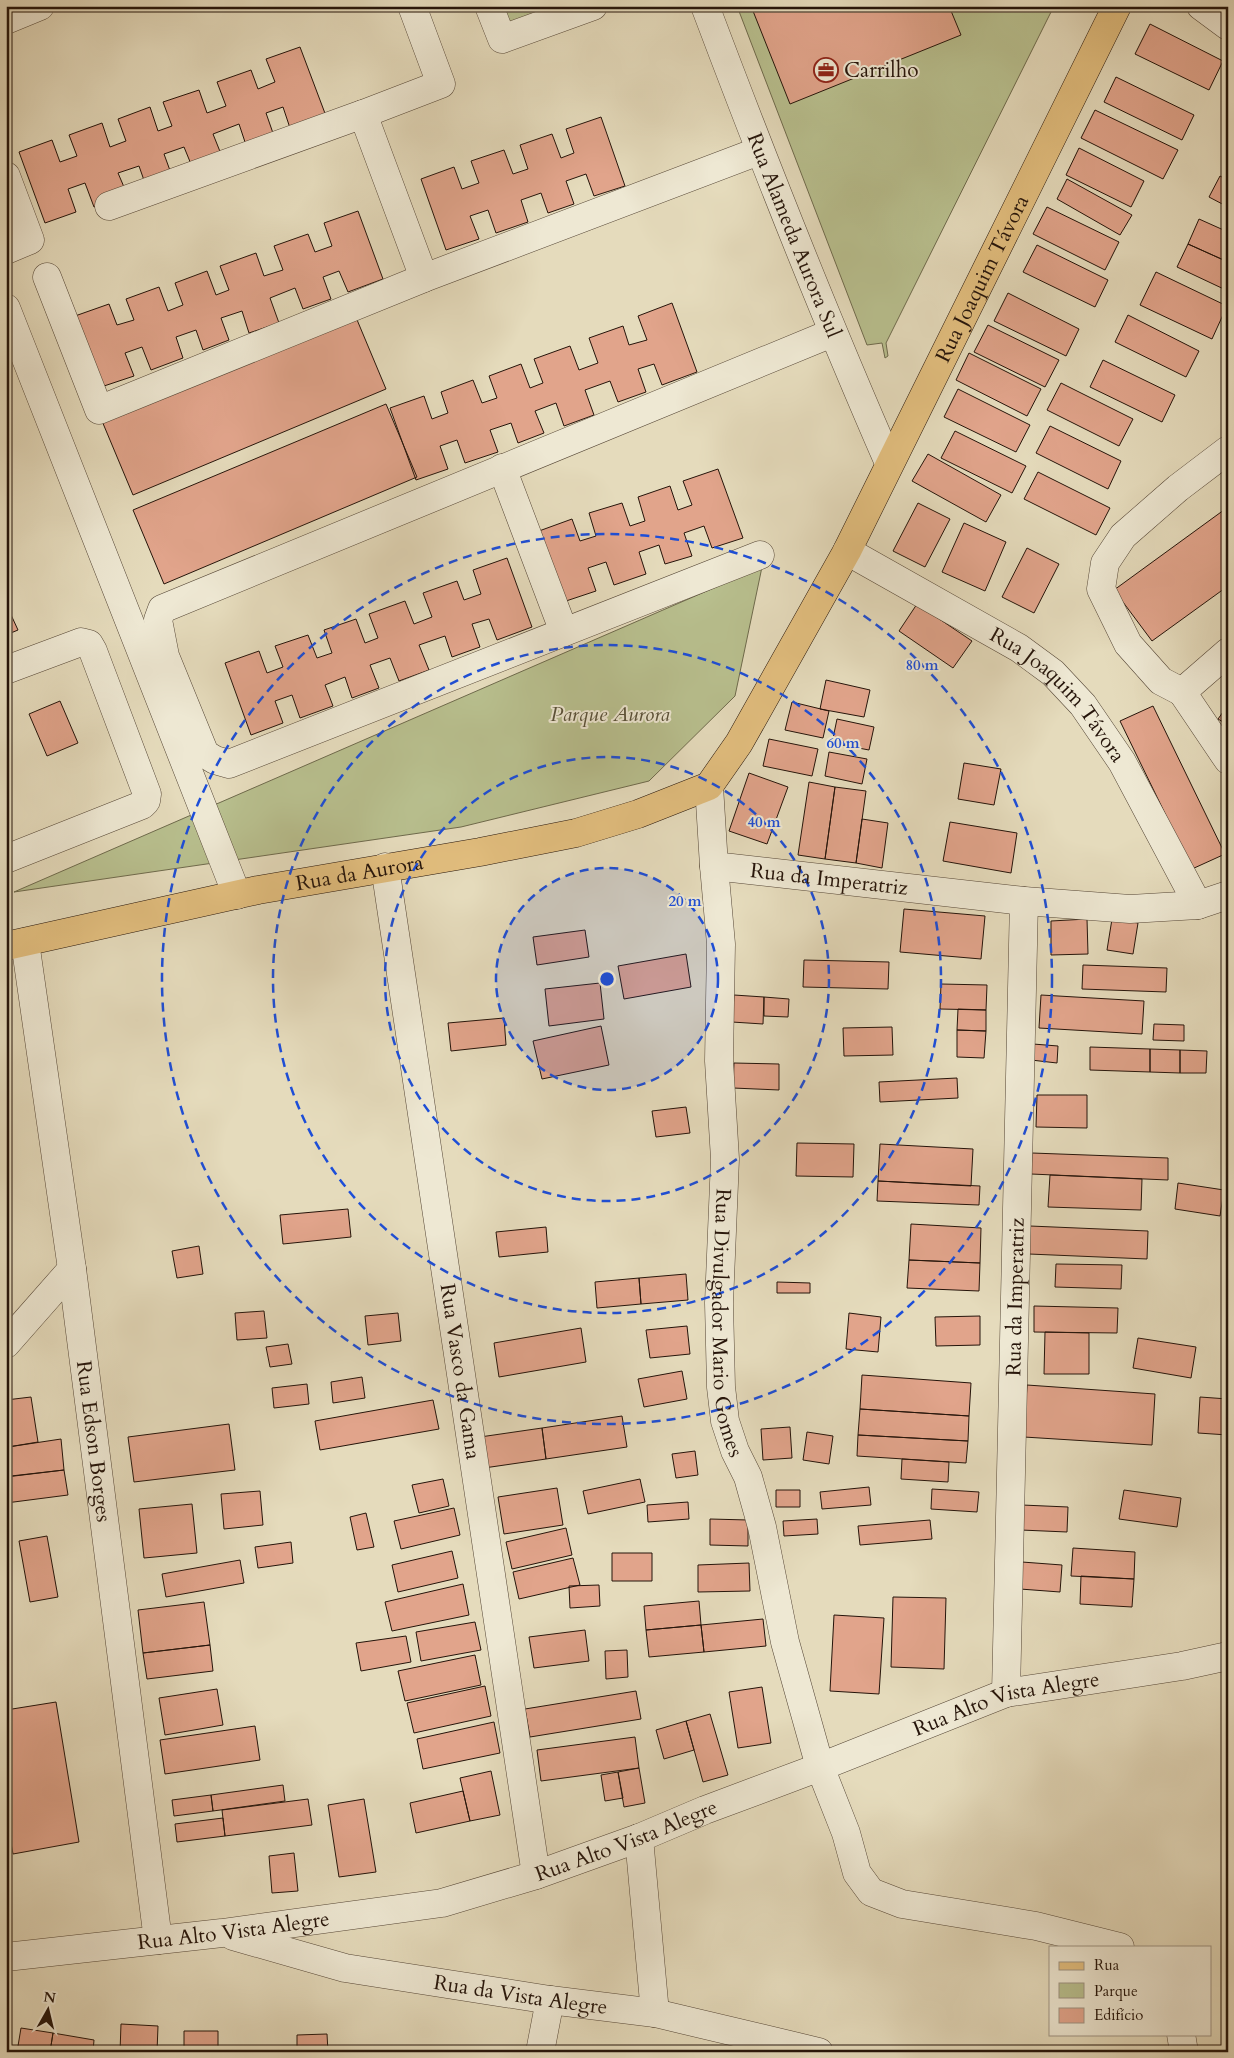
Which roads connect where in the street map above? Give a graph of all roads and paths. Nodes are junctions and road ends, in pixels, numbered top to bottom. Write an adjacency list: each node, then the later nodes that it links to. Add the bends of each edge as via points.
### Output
1 (40, 6): 8 (street)
2 (412, 6): 10 (street, via 441,84)
3 (489, 6): 4 (street, via 502,39)
4 (593, 6)
5 (705, 6): 11 (street, Rua Alameda Aurora Sul)
6 (1117, 6): 20 (main road, Rua Joaquim Távora)
7 (1200, 6): 9 (street)
8 (6, 20)
9 (1228, 26)
10 (363, 114): 13 (street); 16 (street)
11 (759, 151): 16 (street); 18 (street, Rua Alameda Aurora Sul)
12 (6, 176): 14 (street, via 30,240)
13 (109, 206)
14 (6, 250)
15 (47, 277): 16 (street, via 99,410)
16 (424, 278)
17 (6, 308): 34 (street)
18 (832, 333): 20 (street, Rua Alameda Aurora Sul); 21 (street)
19 (1228, 450): 27 (street, via 1123,536 1104,564 1101,589 1128,644 1161,681)
20 (889, 463): 22 (main road, Rua Joaquim Távora)
21 (502, 468): 24 (street); 24 (street, via 162,609 158,620 164,656 205,754 229,764)
22 (847, 552): 29 (main road, Rua Joaquim Távora, via 739,742); 36 (street, Rua Joaquim Távora, via 1019,648 1053,673 1083,704 1122,762)
23 (760, 555): 24 (street)
24 (564, 632)
25 (1228, 652): 27 (street)
26 (6, 670): 30 (street, via 81,642 89,644 147,794 142,805)
27 (1182, 692): 28 (street)
28 (1228, 760)
29 (709, 786): 31 (street); 32 (main road, Rua da Aurora, via 638,814 576,833)
30 (6, 860)
31 (714, 866): 35 (street, Rua da Imperatriz); 42 (street, Rua Divulgador Mario Gomes, via 721,944 719,1061 725,1159 719,1303 725,1421 748,1477 762,1526 785,1642)
32 (385, 867): 34 (main road, Rua da Aurora); 44 (street, Rua Vasco da Gama)
33 (1228, 894): 36 (street, Rua da Imperatriz)
34 (237, 895): 37 (main road, Rua da Aurora)
35 (1024, 901): 36 (street, Rua da Imperatriz, via 1130,909); 41 (street, Rua da Imperatriz)
36 (1198, 905)
37 (15, 944): 38 (street, Rua Edson Borges)
38 (72, 1269): 39 (street); 46 (street, Rua Edson Borges)
39 (6, 1344)
40 (1228, 1656): 41 (street, Rua Alto Vista Alegre, via 1182,1666)
41 (1006, 1692): 42 (street, Rua Alto Vista Alegre)
42 (820, 1767): 43 (street, Rua Alto Vista Alegre); 47 (street, Rua Divulgador Mario Gomes, via 846,1833 857,1873 871,1892 902,1904 1036,1926)
43 (639, 1838): 44 (street, Rua Alto Vista Alegre); 50 (street)
44 (536, 1875): 45 (street, Rua Alto Vista Alegre, via 442,1903)
45 (222, 1933): 46 (street, Rua Alto Vista Alegre); 49 (street, Rua da Vista Alegre, via 346,1968)
46 (158, 1940): 48 (street, Rua Alto Vista Alegre)
47 (1116, 1946)
48 (6, 1957)
49 (550, 2000): 50 (street, Rua da Vista Alegre); 52 (street)
50 (655, 2013): 53 (street, Rua da Vista Alegre)
51 (1181, 2036): 54 (street)
52 (540, 2052)
53 (819, 2052)
54 (1184, 2052)

